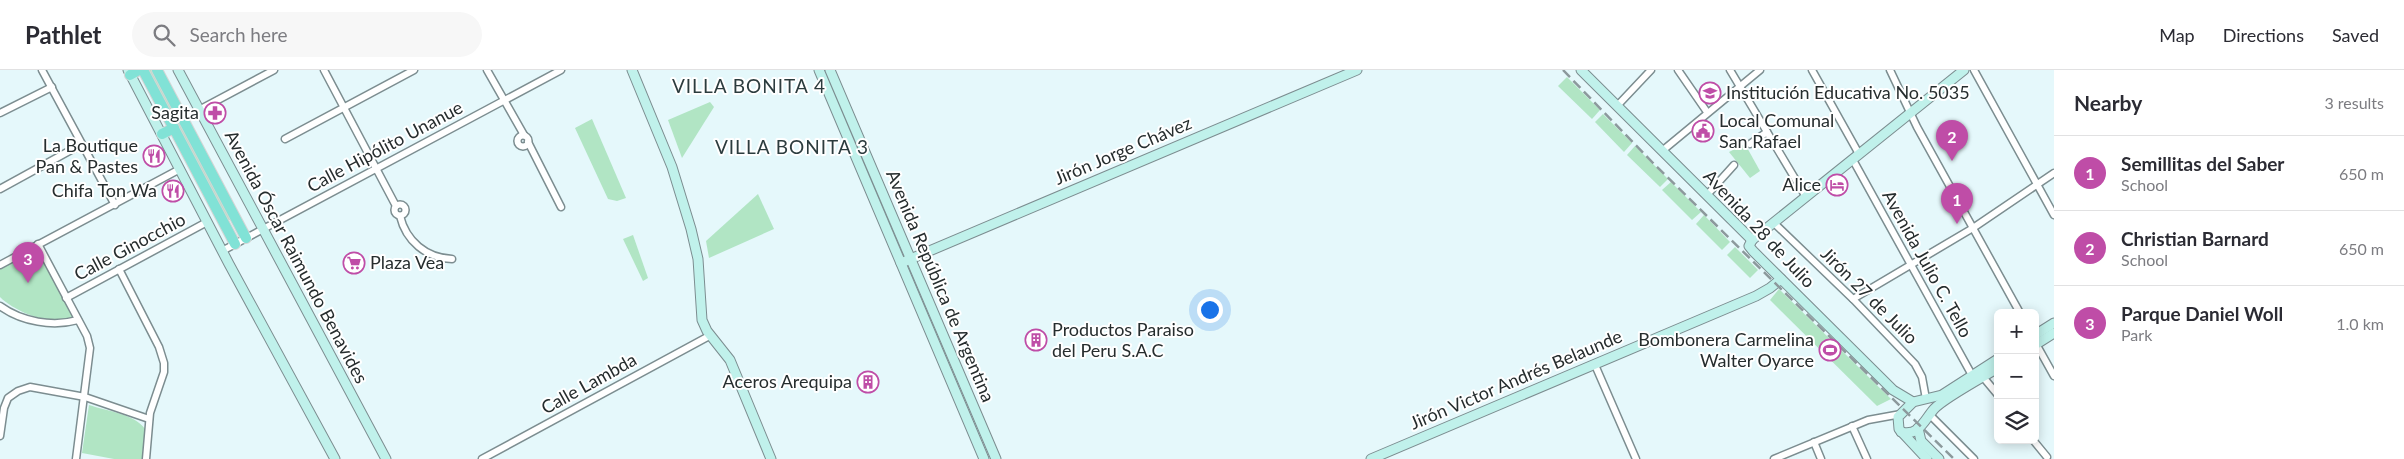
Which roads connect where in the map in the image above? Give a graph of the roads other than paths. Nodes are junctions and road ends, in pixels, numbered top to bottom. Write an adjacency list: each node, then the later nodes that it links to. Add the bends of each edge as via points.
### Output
1 (42, 70): 25 (street)
2 (143, 70): 33 (main road)
3 (156, 70): 56 (main road, Avenida Óscar Raimundo Benavides)
4 (178, 70): 29 (street, Avenida Óscar Raimundo Benavides)
5 (274, 70): 29 (street)
6 (324, 70): 28 (street)
7 (414, 70): 28 (street)
8 (487, 70): 26 (street)
9 (561, 70): 26 (street, Calle Hipólito Unanue)
10 (632, 70): 76 (street, via 672,167 687,213 696,250 700,310)
11 (819, 70): 63 (street, Avenida República de Argentina)
12 (830, 70): 62 (street, Avenida República de Argentina)
13 (1357, 70): 62 (street, Jirón Jorge Chávez)
14 (1581, 70): 27 (street, Avenida 28 de Julio)
15 (1652, 70): 27 (street)
16 (1678, 70): 30 (street)
17 (1730, 70): 24 (street)
18 (1760, 70): 24 (street)
19 (1812, 70): 40 (street, Avenida Julio C. Tello)
20 (1890, 70): 32 (street)
21 (1974, 70): 45 (street)
22 (1963, 71): 32 (street)
23 (132, 72): 35 (street)
24 (1740, 86): 30 (street); 34 (street)
25 (52, 87): 31 (street); 37 (street)
26 (504, 101): 43 (street, Calle Hipólito Unanue); 50 (street, via 524,135 518,138 518,143 522,146 528,142)
27 (1617, 106): 39 (street, Avenida 28 de Julio)
28 (344, 108): 36 (street); 43 (street)
29 (199, 110): 55 (street, Avenida Óscar Raimundo Benavides)
30 (1707, 112): 39 (street)
31 (0, 113)
32 (1911, 113): 40 (street); 54 (street)
33 (174, 128): 35 (main road); 59 (main road)
34 (1767, 132): 38 (street); 48 (street)
35 (162, 134): 42 (street)
36 (285, 139)
37 (82, 144): 46 (street); 49 (street)
38 (1750, 144)
39 (1662, 151): 47 (street, Avenida 28 de Julio)
40 (1856, 157): 48 (street); 64 (street, Avenida Julio C. Tello)
41 (1734, 165): 47 (street)
42 (180, 169): 49 (street); 52 (street)
43 (376, 169): 55 (street, Calle Hipólito Unanue); 61 (street, via 396,206 405,208 405,213 400,216 406,232 423,251 437,258)
44 (2054, 173): 45 (street)
45 (2037, 185): 51 (street); 54 (street)
46 (0, 189)
47 (1707, 195): 57 (street, Avenida 28 de Julio)
48 (1806, 197): 53 (street)
49 (115, 205): 58 (street)
50 (561, 207)
51 (2054, 215)
52 (207, 222): 60 (street); 66 (street, Calle Ginocchio)
53 (1774, 223): 57 (street); 69 (street, Jirón 27 de Julio)
54 (1973, 228): 64 (street); 71 (street)
55 (263, 229): 56 (street, Calle Hipólito Unanue); 106 (street, Avenida Óscar Raimundo Benavides)
56 (246, 238): 59 (street, Calle Hipólito Unanue)
57 (1752, 240): 67 (street, Avenida 28 de Julio, via 1750,249)
58 (38, 244): 65 (street); 68 (street)
59 (235, 244): 60 (street, Calle Hipólito Unanue)
60 (222, 251): 105 (street)
61 (452, 259)
62 (910, 259): 63 (street, Jirón Jorge Chávez); 94 (street, Avenida República de Argentina)
63 (901, 263): 97 (street, Avenida República de Argentina)
64 (1910, 264): 69 (street); 83 (street, Avenida Julio C. Tello)
65 (0, 265)
66 (119, 269): 68 (street, Calle Ginocchio); 91 (street, via 164,363)
67 (1780, 279): 80 (street, Jirón Victor Andrés Belaunde, via 1756,296); 84 (street, Avenida 28 de Julio)
68 (66, 298): 72 (street)
69 (1852, 299): 87 (street, Jirón 27 de Julio, via 1915,364 1922,377)
70 (0, 306): 72 (street, via 12,314 47,324)
71 (2018, 309)
72 (78, 320): 86 (street, via 90,348)
73 (2054, 322): 74 (street)
74 (2039, 331)
75 (2054, 333): 77 (street)
76 (711, 336): 107 (street, Calle Lambda); 108 (street, via 730,360)
77 (2039, 342)
78 (2039, 349): 82 (street)
79 (1994, 363): 83 (street)
80 (1595, 365): 111 (street, Jirón Victor Andrés Belaunde); 112 (street)
81 (1994, 370): 83 (street)
82 (2054, 376)
83 (1977, 378): 85 (street, Avenida Julio C. Tello); 87 (street); 90 (street)
84 (1893, 390): 88 (street, Avenida 28 de Julio); 89 (street, Avenida 28 de Julio)
85 (1994, 392)
86 (85, 397): 91 (street); 96 (street, via 30,387 18,391 8,398 4,408); 103 (street)
87 (1927, 400): 88 (street); 90 (street)
88 (1914, 402): 89 (street)
89 (1903, 412): 92 (street); 95 (street, via 1897,421)
90 (1932, 412): 93 (street); 118 (street)
91 (149, 420): 104 (street)
92 (1852, 426): 98 (street); 115 (street)
93 (1918, 428): 95 (street, via 1909,434); 99 (street)
94 (985, 432): 97 (street); 110 (street, Avenida República de Argentina)
95 (1901, 432): 99 (street)
96 (0, 436)
97 (974, 436): 109 (street, Avenida República de Argentina)
98 (1814, 442): 113 (street); 114 (street)
99 (1918, 444): 116 (street); 117 (street)
100 (2036, 444): 102 (street)
101 (2054, 453): 102 (street)
102 (2046, 458)
103 (76, 459)
104 (146, 459)
105 (335, 459)
106 (386, 459)
107 (482, 459)
108 (771, 459)
109 (984, 459)
110 (996, 459)
111 (1371, 459)
112 (1636, 459)
113 (1774, 459)
114 (1821, 459)
115 (1867, 459)
116 (1927, 459)
117 (1938, 459)
118 (1974, 459)

